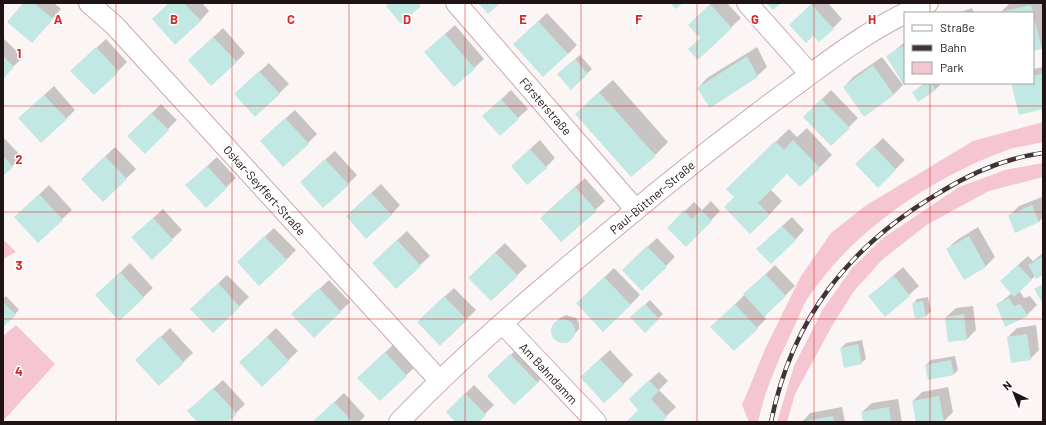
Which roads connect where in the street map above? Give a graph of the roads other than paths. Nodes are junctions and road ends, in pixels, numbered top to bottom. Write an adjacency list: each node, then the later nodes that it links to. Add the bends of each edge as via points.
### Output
1 (89, 3): 10 (street, Oskar-Seyffert-Straße, via 115,26)
2 (456, 3): 8 (street, Försterstraße)
3 (747, 3): 7 (street)
4 (928, 3): 5 (street, Paul-Büttner-Straße)
5 (906, 12)
6 (904, 13): 7 (street, Paul-Büttner-Straße, via 854,42)
7 (810, 74): 8 (street, Paul-Büttner-Straße, via 719,141)
8 (636, 210): 9 (street, Paul-Büttner-Straße)
9 (503, 324): 10 (street, Paul-Büttner-Straße); 12 (street, Am Bahndamm)
10 (439, 380): 11 (street, Paul-Büttner-Straße)
11 (399, 422)
12 (596, 422)

